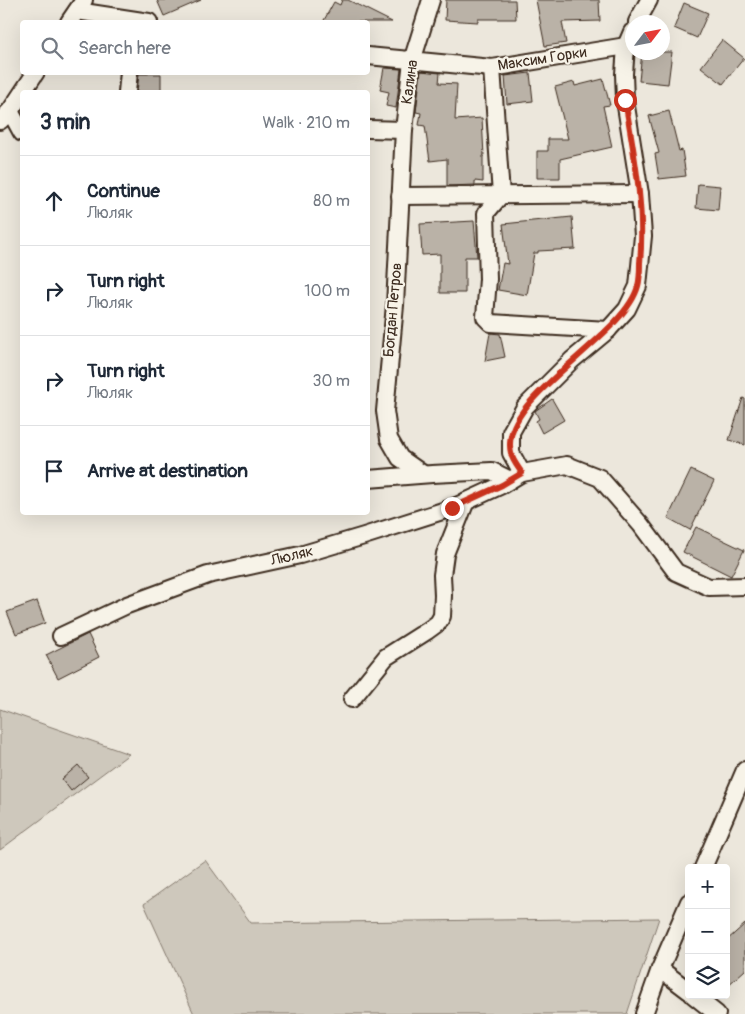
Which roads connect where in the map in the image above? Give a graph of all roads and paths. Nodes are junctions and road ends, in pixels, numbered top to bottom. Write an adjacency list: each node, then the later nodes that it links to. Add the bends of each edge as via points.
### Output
1 (431, 0): 9 (street, Калина)
2 (649, 0): 4 (street)
3 (77, 11): 5 (street)
4 (642, 15)
5 (129, 20)
6 (625, 40): 10 (street, Максим Горки)
7 (370, 56): 9 (street, Максим Горки)
8 (628, 60): 20 (street, via 625,100)
9 (412, 61): 10 (street, Максим Горки); 18 (street, Калина)
10 (492, 68): 21 (street)
11 (34, 75): 13 (street)
12 (129, 75): 14 (street)
13 (23, 90)
14 (127, 90)
15 (20, 95): 16 (street)
16 (5, 116): 19 (street)
17 (370, 129): 18 (street)
18 (404, 130): 22 (street, Богдан Петров)
19 (20, 131)
20 (640, 194): 21 (street); 23 (street, via 643,236 638,286 627,309)
21 (501, 195): 22 (street); 23 (street, via 486,213 488,279 485,318 491,323)
22 (400, 196): 24 (street, Богдан Петров, via 395,305 385,411 389,440 400,458)
23 (608, 330): 25 (street, via 525,407 511,432 510,453)
24 (423, 474): 25 (street, via 492,472); 26 (street)
25 (516, 476): 27 (street, Люляк); 28 (street, Люляк, via 567,464 600,478 676,572 709,587)
26 (370, 479)
27 (466, 501): 29 (street, Люляк, via 300,555 208,575 127,605); 30 (street, via 445,554 442,616 438,623 386,657)
28 (745, 586)
29 (61, 636)
30 (352, 700)
31 (745, 770): 32 (street)
32 (706, 864)
33 (686, 909): 34 (street)
34 (660, 968): 35 (street); 37 (street)
35 (685, 988)
36 (699, 999): 38 (street)
37 (644, 1014)
38 (717, 1014)

